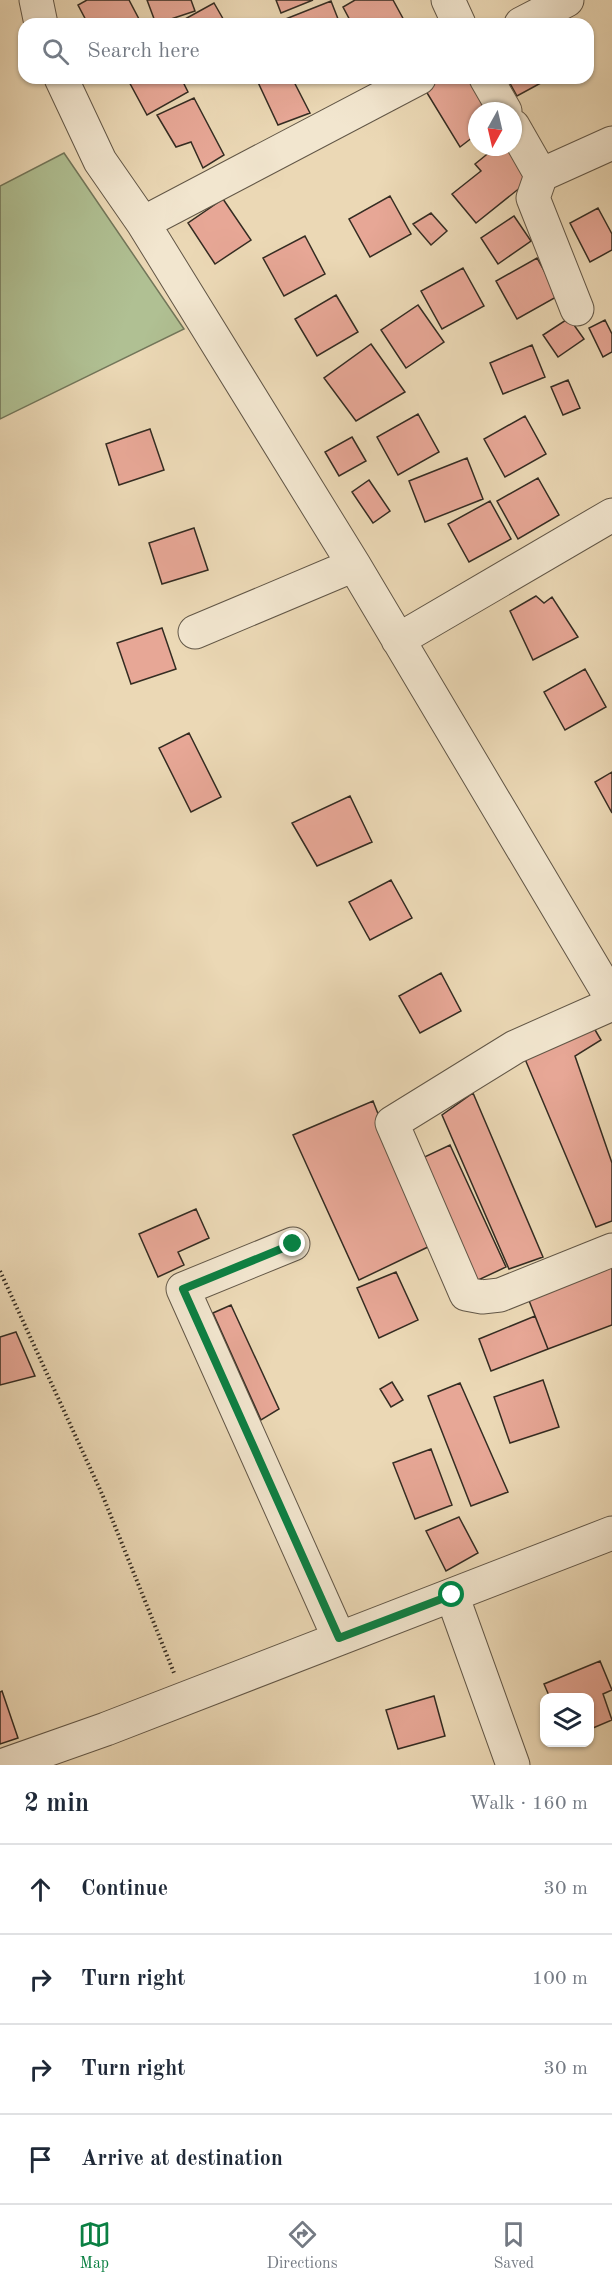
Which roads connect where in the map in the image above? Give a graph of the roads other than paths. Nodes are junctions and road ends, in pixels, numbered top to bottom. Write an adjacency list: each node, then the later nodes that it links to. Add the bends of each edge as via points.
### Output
1 (36, 0): 4 (street)
2 (448, 0): 5 (street)
3 (567, 0): 6 (street)
4 (40, 18)
5 (456, 18)
6 (532, 18)
7 (64, 84): 14 (street, via 100,161)
8 (408, 84): 14 (street)
9 (489, 84): 10 (street)
10 (500, 102)
11 (522, 142): 13 (street)
12 (612, 143): 13 (street)
13 (541, 175): 15 (street, via 533,198)
14 (142, 223): 17 (street)
15 (577, 309)
16 (612, 515): 19 (street)
17 (354, 565): 18 (street); 19 (street)
18 (195, 632)
19 (398, 640): 20 (street)
20 (612, 999)
21 (612, 1004): 23 (street, via 515,1047 392,1123 466,1294 500,1295)
22 (293, 1244): 26 (street, via 183,1289)
23 (612, 1250)
24 (612, 1533): 25 (street)
25 (452, 1595): 26 (street); 28 (street)
26 (339, 1638): 27 (street)
27 (4, 1765)
28 (513, 1765)

